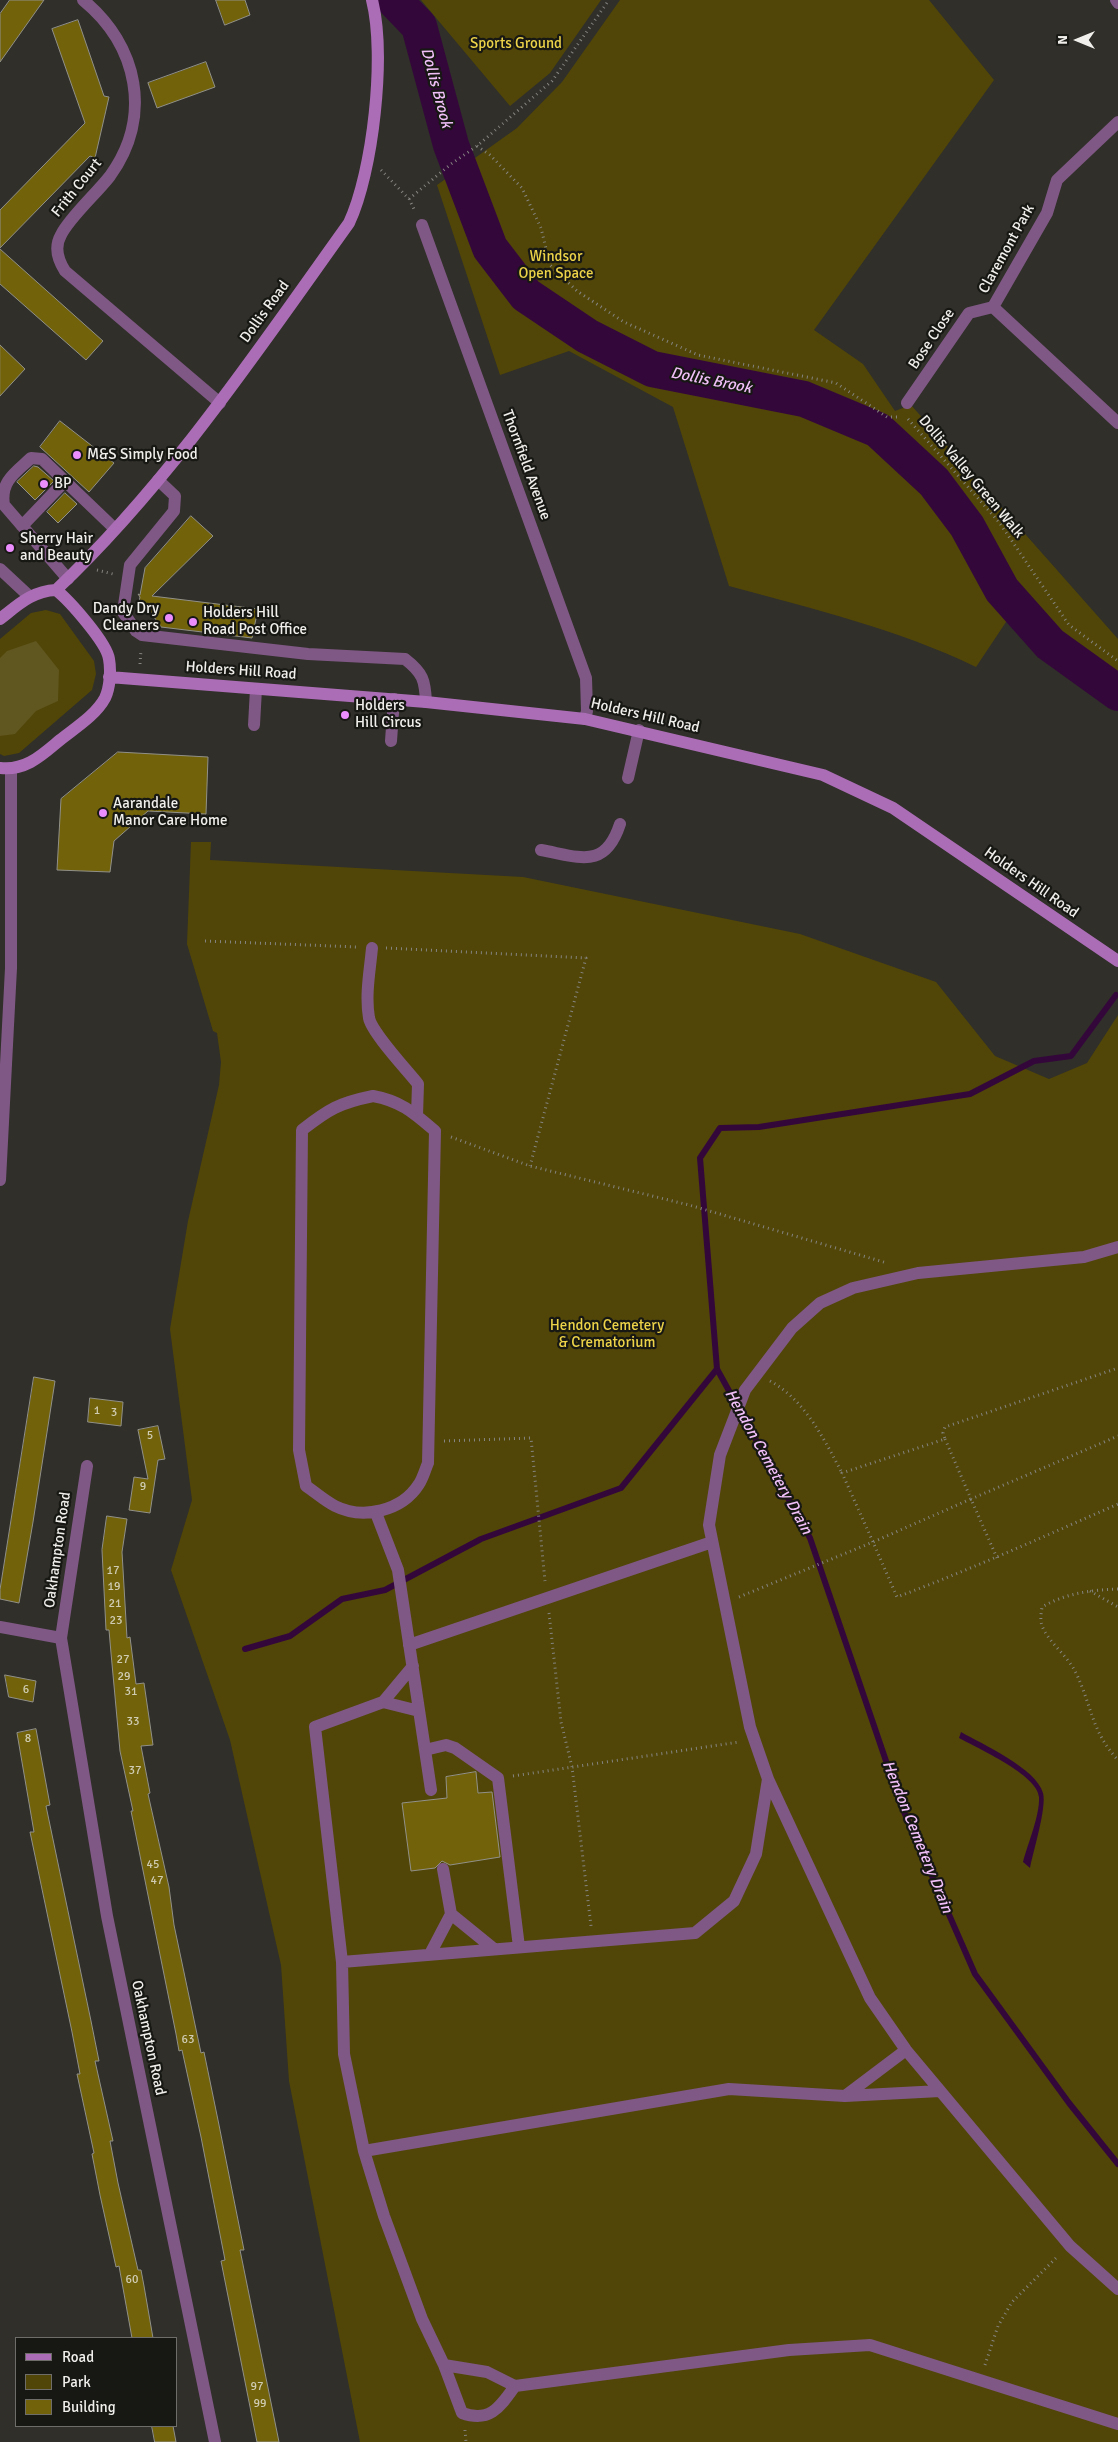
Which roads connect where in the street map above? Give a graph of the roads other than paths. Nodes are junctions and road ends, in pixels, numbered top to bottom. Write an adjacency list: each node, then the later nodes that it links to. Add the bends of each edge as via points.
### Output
1 (83, 0): 8 (street, Frith Court, via 116,36 127,55 134,82 135,110 128,145 120,160 61,234 57,253 60,262 64,271)
2 (1116, 0): 3 (street)
3 (1118, 3)
4 (374, 5): 8 (main road, Dollis Road, via 377,40 375,96 368,161 358,205 349,223)
5 (1118, 122): 7 (street, Claremont Park, via 1057,180 1047,213)
6 (422, 225): 24 (street, Thornfield Avenue, via 586,678 587,711)
7 (993, 307): 9 (street, Bose Close, via 969,313); 10 (street, Claremont Park)
8 (220, 403): 11 (main road, Dollis Road)
9 (907, 403)
10 (1118, 424)
11 (158, 480): 14 (main road, Dollis Road); 23 (street, via 175,496 174,511 130,565 123,612 136,631 142,635 308,654 405,659 416,667 425,681)
12 (65, 481): 13 (street); 13 (street, via 42,458 31,458 4,484 1,494 4,505); 14 (street)
13 (22, 526): 16 (street)
14 (115, 529): 16 (main road, Dollis Road)
15 (0, 569): 18 (street)
16 (68, 579): 17 (main road, Dollis Road)
17 (56, 590): 18 (main road, via 42,590); 20 (main road, via 68,600 97,638 109,658)
18 (29, 596): 19 (main road)
19 (0, 619)
20 (109, 677): 21 (main road, Holders Hill Road); 28 (main road, via 105,697 96,711 32,762)
21 (256, 689): 22 (main road, Holders Hill Road); 25 (street)
22 (394, 699): 23 (main road, Holders Hill Road); 27 (street)
23 (426, 702): 24 (main road, Holders Hill Road)
24 (584, 719): 26 (main road, Holders Hill Road)
25 (254, 725)
26 (639, 730): 29 (street); 33 (main road, Holders Hill Road, via 823,775 893,808)
27 (391, 741)
28 (6, 768): 35 (street, via 12,968)
29 (628, 778)
30 (620, 824): 31 (street, via 610,848 602,855 576,857)
31 (541, 850)
32 (372, 948): 34 (street, via 367,999 369,1018 418,1084)
33 (1118, 961)
34 (417, 1116): 38 (street, via 435,1131 428,1463 418,1485 399,1503); 38 (street, via 392,1100 373,1096 330,1108 302,1130 299,1450 306,1486 335,1506 354,1512)
35 (0, 1180)
36 (1118, 1247): 39 (street, via 1084,1257 918,1273 853,1288 820,1303 792,1328 745,1390 720,1455 709,1525)
37 (87, 1466): 41 (street, Oakhampton Road)
38 (376, 1513): 42 (street, via 398,1570)
39 (712, 1542): 42 (street); 47 (street, via 750,1727)
40 (0, 1627): 41 (street)
41 (61, 1638): 63 (street, Oakhampton Road, via 107,1916)
42 (409, 1645): 43 (street)
43 (412, 1666): 44 (street); 45 (street)
44 (384, 1702): 45 (street); 54 (street, via 315,1727)
45 (419, 1711): 46 (street)
46 (425, 1750): 48 (street); 51 (street, via 446,1745 456,1748 498,1778)
47 (768, 1779): 51 (street, via 756,1854 734,1901 695,1933); 55 (street, via 870,1998)
48 (431, 1790)
49 (443, 1869): 50 (street)
50 (451, 1914): 52 (street); 53 (street)
51 (519, 1947): 52 (street)
52 (494, 1949): 53 (street)
53 (430, 1954): 54 (street)
54 (342, 1962): 58 (street, via 344,2054)
55 (906, 2050): 56 (street); 57 (street)
56 (940, 2091): 57 (street); 59 (street, via 1070,2246)
57 (845, 2096): 58 (street, via 730,2089)
58 (364, 2151): 60 (street, via 415,2300)
59 (1118, 2289)
60 (444, 2365): 61 (street, via 486,2372); 61 (street, via 462,2413 475,2418 489,2415)
61 (515, 2386): 62 (street, via 789,2350 870,2345)
62 (1118, 2424)
63 (215, 2442)

